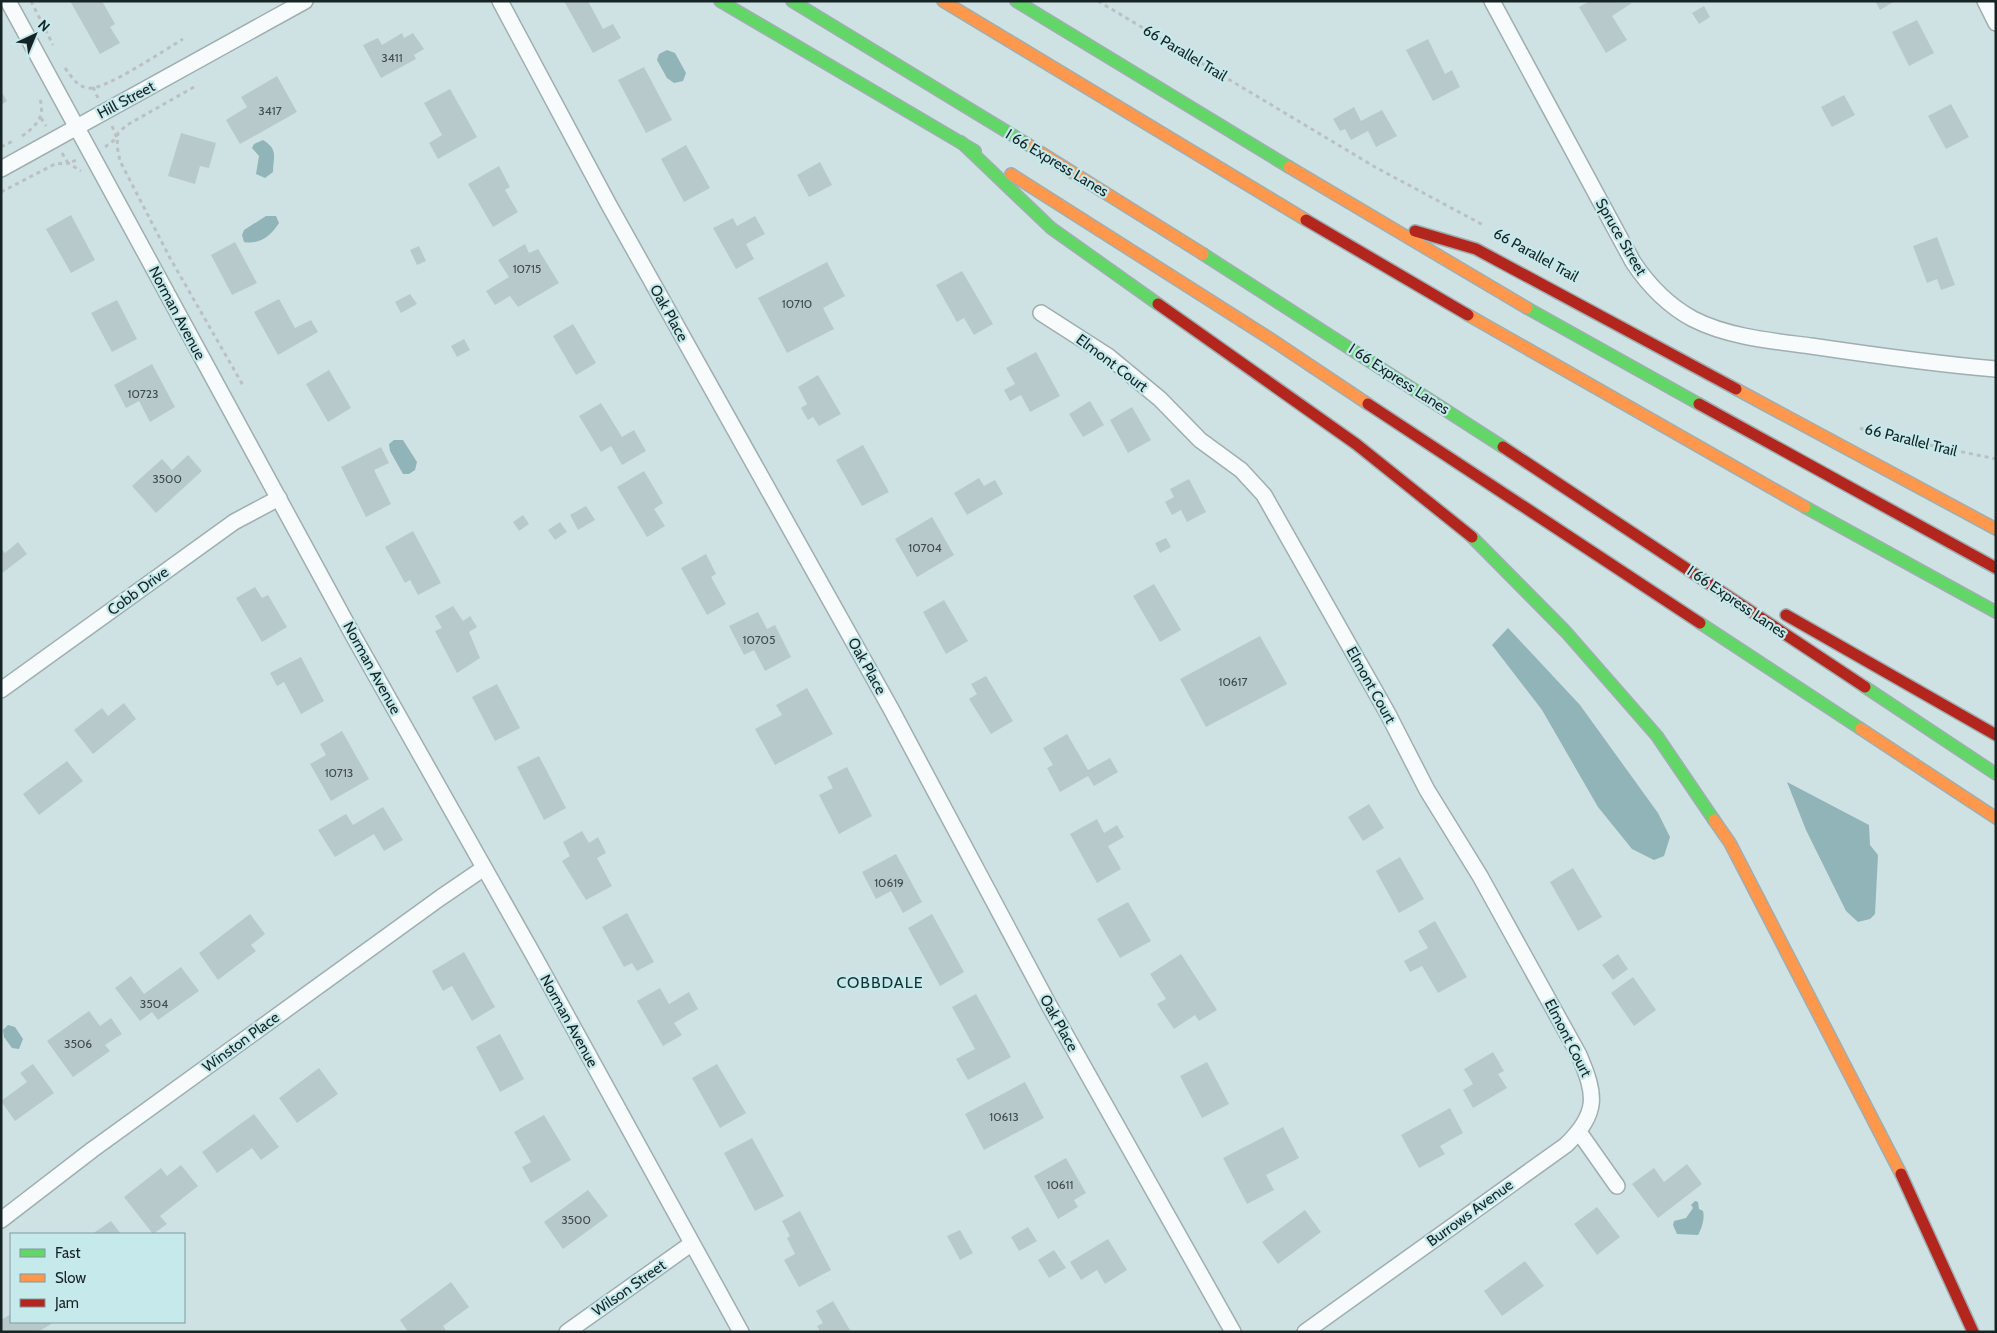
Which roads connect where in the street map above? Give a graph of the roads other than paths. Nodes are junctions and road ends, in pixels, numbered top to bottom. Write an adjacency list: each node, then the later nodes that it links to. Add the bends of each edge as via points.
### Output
1 (8, 1): 11 (street, Norman Avenue)
2 (305, 1): 11 (street, Hill Street)
3 (500, 1): 37 (street, Oak Place, via 610,206 886,701 1050,1007)
4 (720, 1): 12 (highway)
5 (792, 1): 17 (highway, I 66 Express Lanes, via 1165,229)
6 (943, 1): 20 (highway, via 1412,283)
7 (1016, 1): 14 (highway)
8 (1492, 1): 16 (street, Spruce Street, via 1634,262 1650,286 1674,307 1694,320 1736,334 1923,362)
9 (1985, 1): 10 (street)
10 (1996, 23)
11 (76, 127): 13 (street, Hill Street); 18 (street, Norman Avenue)
12 (961, 142): 29 (highway, via 1269,338); 39 (highway, via 1051,228 1356,444 1472,537 1566,632 1657,736 1735,852 1904,1180)
13 (1, 169)
14 (1375, 219): 19 (highway, via 1476,249); 21 (highway, via 1585,342)
15 (1041, 313): 31 (street, Elmont Court, via 1108,356 1160,399 1200,440 1241,470 1264,494 1579,1055 1592,1093 1587,1119)
16 (1996, 369)
17 (1577, 495): 22 (highway); 28 (highway, I 66 Express Lanes)
18 (279, 498): 26 (street, Cobb Drive, via 234,522); 30 (street, Norman Avenue)
19 (1996, 529)
20 (1897, 559): 23 (highway); 25 (highway)
21 (1996, 568)
22 (1722, 578)
23 (1943, 596)
24 (1773, 607): 27 (highway)
25 (1996, 612)
26 (1, 690)
27 (1996, 735)
28 (1996, 774)
29 (1996, 818)
30 (484, 868): 33 (street, Winston Place, via 92,1150); 34 (street, Norman Avenue)
31 (1579, 1132): 32 (street); 38 (street, Burrows Avenue)
32 (1617, 1186)
33 (1, 1220)
34 (691, 1244): 35 (street, Wilson Street); 36 (street, Norman Avenue)
35 (567, 1332)
36 (741, 1332)
37 (1233, 1332)
38 (1305, 1332)
39 (1973, 1332)

